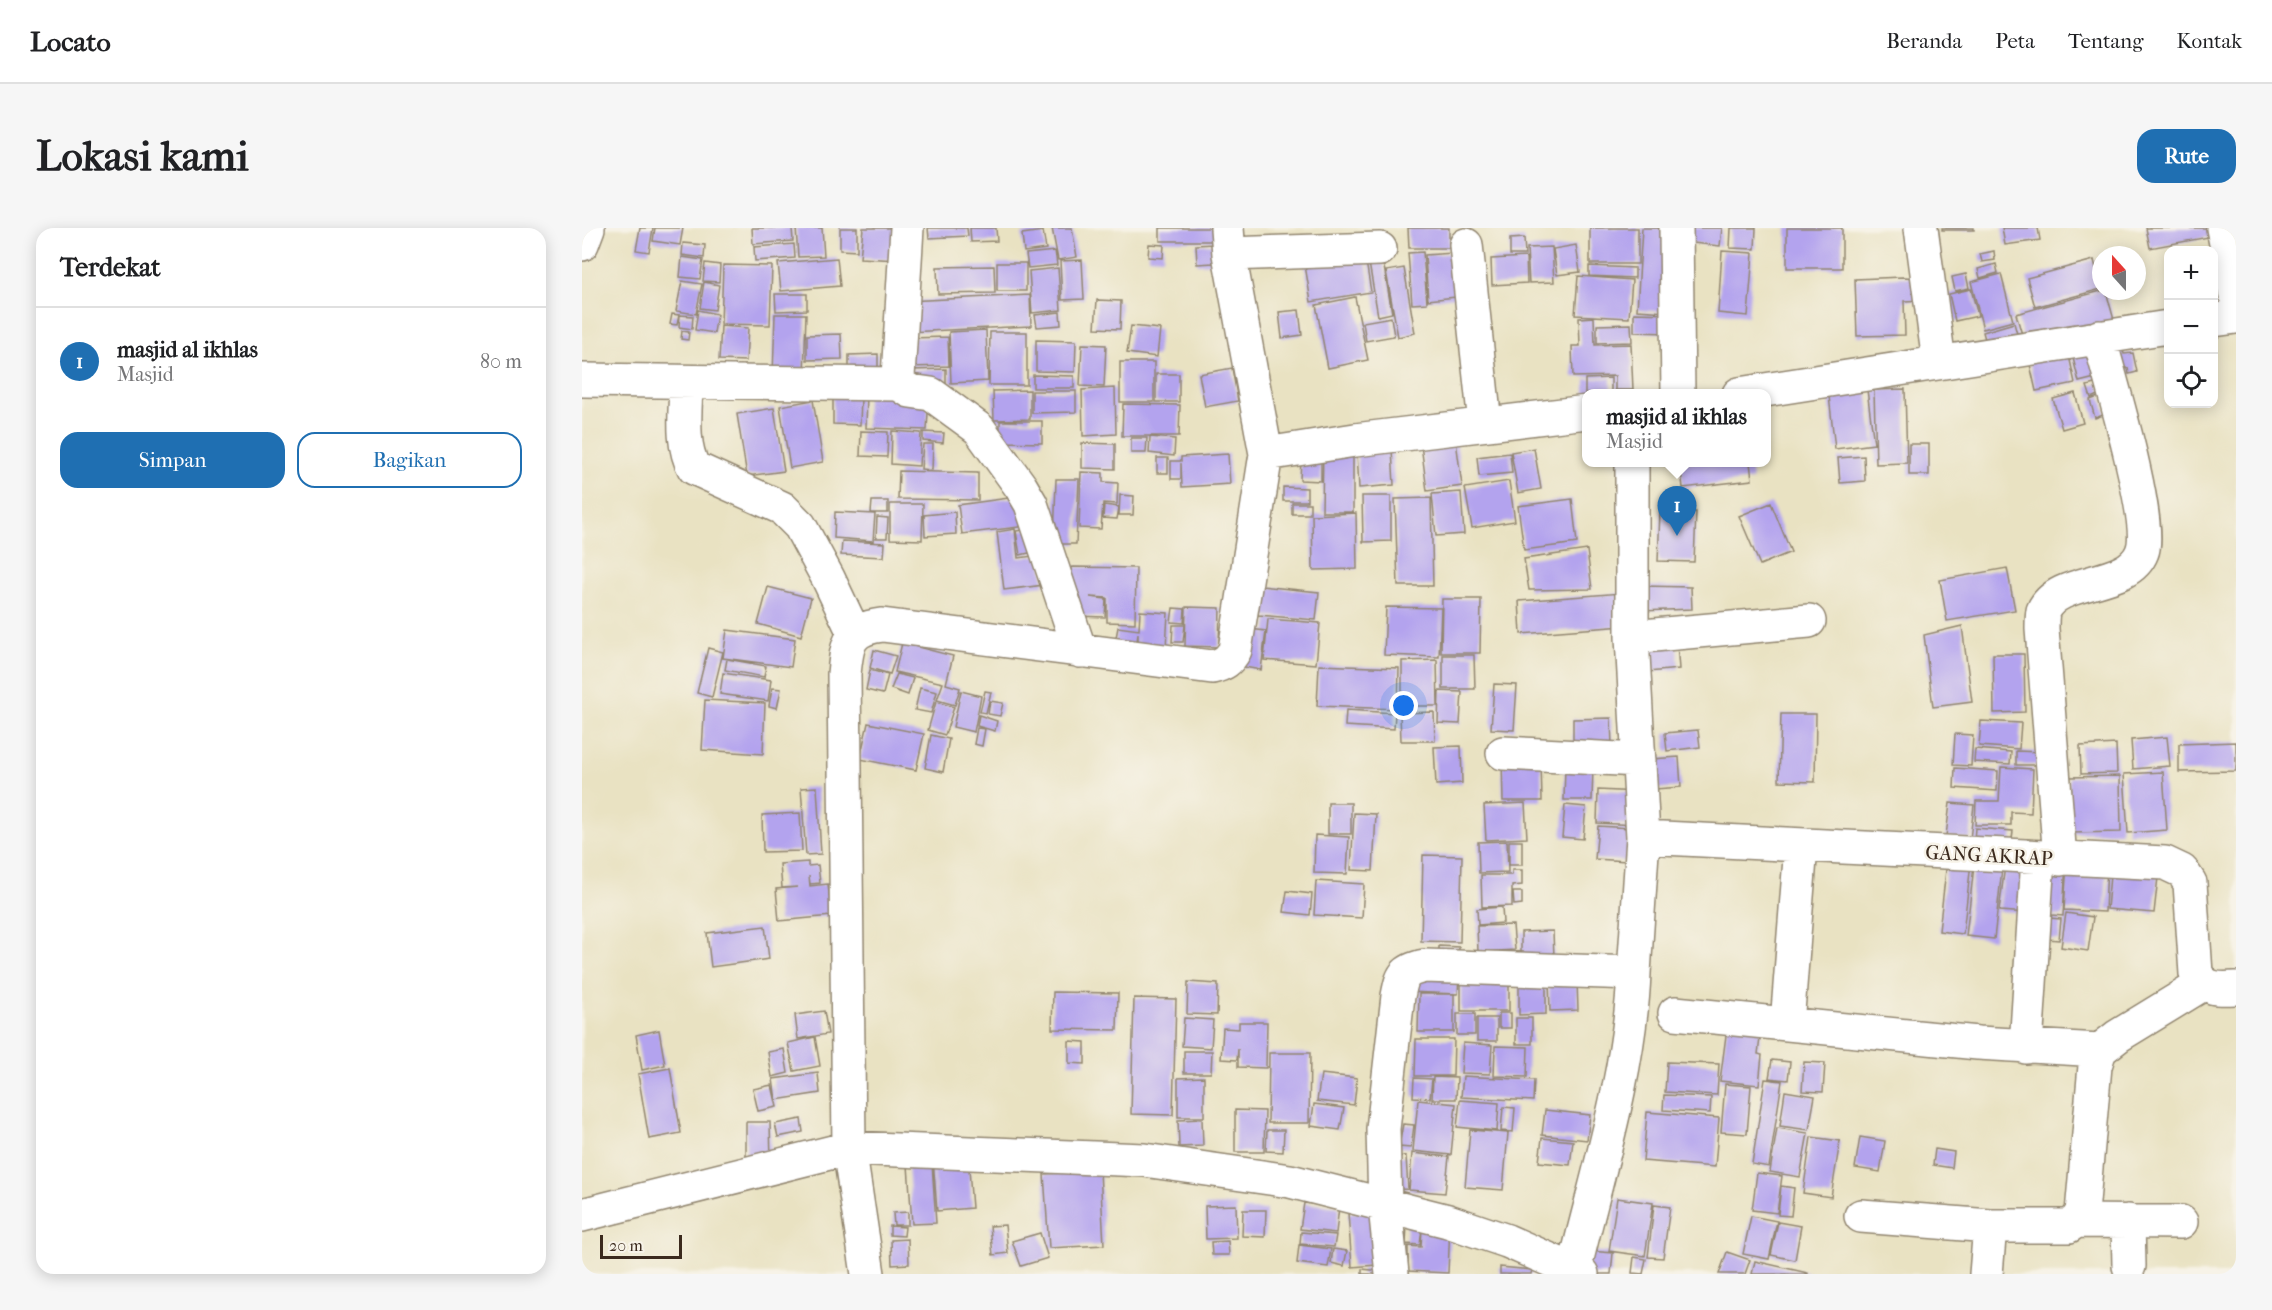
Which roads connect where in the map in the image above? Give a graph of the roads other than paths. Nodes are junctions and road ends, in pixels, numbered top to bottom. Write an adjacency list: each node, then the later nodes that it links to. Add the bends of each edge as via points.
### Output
1 (588, 228): 7 (street)
2 (907, 228): 18 (street)
3 (1676, 228): 19 (street)
4 (1921, 228): 15 (street)
5 (2223, 228): 10 (street)
6 (1228, 241): 9 (street); 23 (street)
7 (582, 244)
8 (1466, 245): 22 (street)
9 (1380, 249)
10 (2236, 296)
11 (2236, 316): 12 (street)
12 (2218, 319)
13 (2164, 328): 14 (street)
14 (2099, 337): 15 (street); 33 (street, via 2128,448 2145,535 2142,552 2133,566 2055,596 2043,611)
15 (1939, 362): 20 (street)
16 (582, 380): 17 (street)
17 (686, 382): 18 (street); 26 (street, via 686,443 694,468 782,508 800,526)
18 (899, 384): 28 (street, via 910,391 931,394 979,429 1021,487 1040,528)
19 (1678, 389)
20 (1765, 389)
21 (1582, 413): 22 (street)
22 (1485, 424): 23 (street)
23 (1266, 454): 28 (street, via 1235,650 1229,660 1212,667)
24 (1632, 467): 27 (street)
25 (1809, 621): 27 (street)
26 (855, 635): 28 (street, via 882,625); 41 (street, via 846,648 844,674)
27 (1632, 637): 30 (street)
28 (1080, 651)
29 (1503, 753): 30 (street)
30 (1639, 760): 31 (street)
31 (1643, 837): 32 (street, GANG AKRAP); 34 (street)
32 (1801, 846): 33 (street, GANG AKRAP); 38 (street)
33 (2049, 858): 35 (street, GANG AKRAP, via 2165,863 2182,871 2190,883 2194,967); 39 (street)
34 (1634, 974): 42 (street, via 1425,966 1405,973 1398,996 1383,1129); 50 (street, via 1626,1055)
35 (2203, 984): 36 (street, via 2213,989); 40 (street)
36 (2236, 988)
37 (1675, 1013): 38 (street)
38 (1787, 1024): 39 (street)
39 (2026, 1047): 40 (street)
40 (2100, 1050): 45 (street, via 2095,1066 2082,1213)
41 (851, 1163): 42 (street, via 1144,1160 1290,1181); 43 (street); 51 (street)
42 (1385, 1206): 50 (street, via 1507,1241); 52 (street)
43 (582, 1215)
44 (1861, 1216): 48 (street)
45 (2076, 1221): 46 (street); 48 (street, via 2069,1226)
46 (2128, 1221): 47 (street); 49 (street)
47 (2181, 1222)
48 (1990, 1226): 53 (street)
49 (2129, 1266)
50 (1578, 1272)
51 (868, 1274)
52 (1392, 1274)
53 (1986, 1274)

